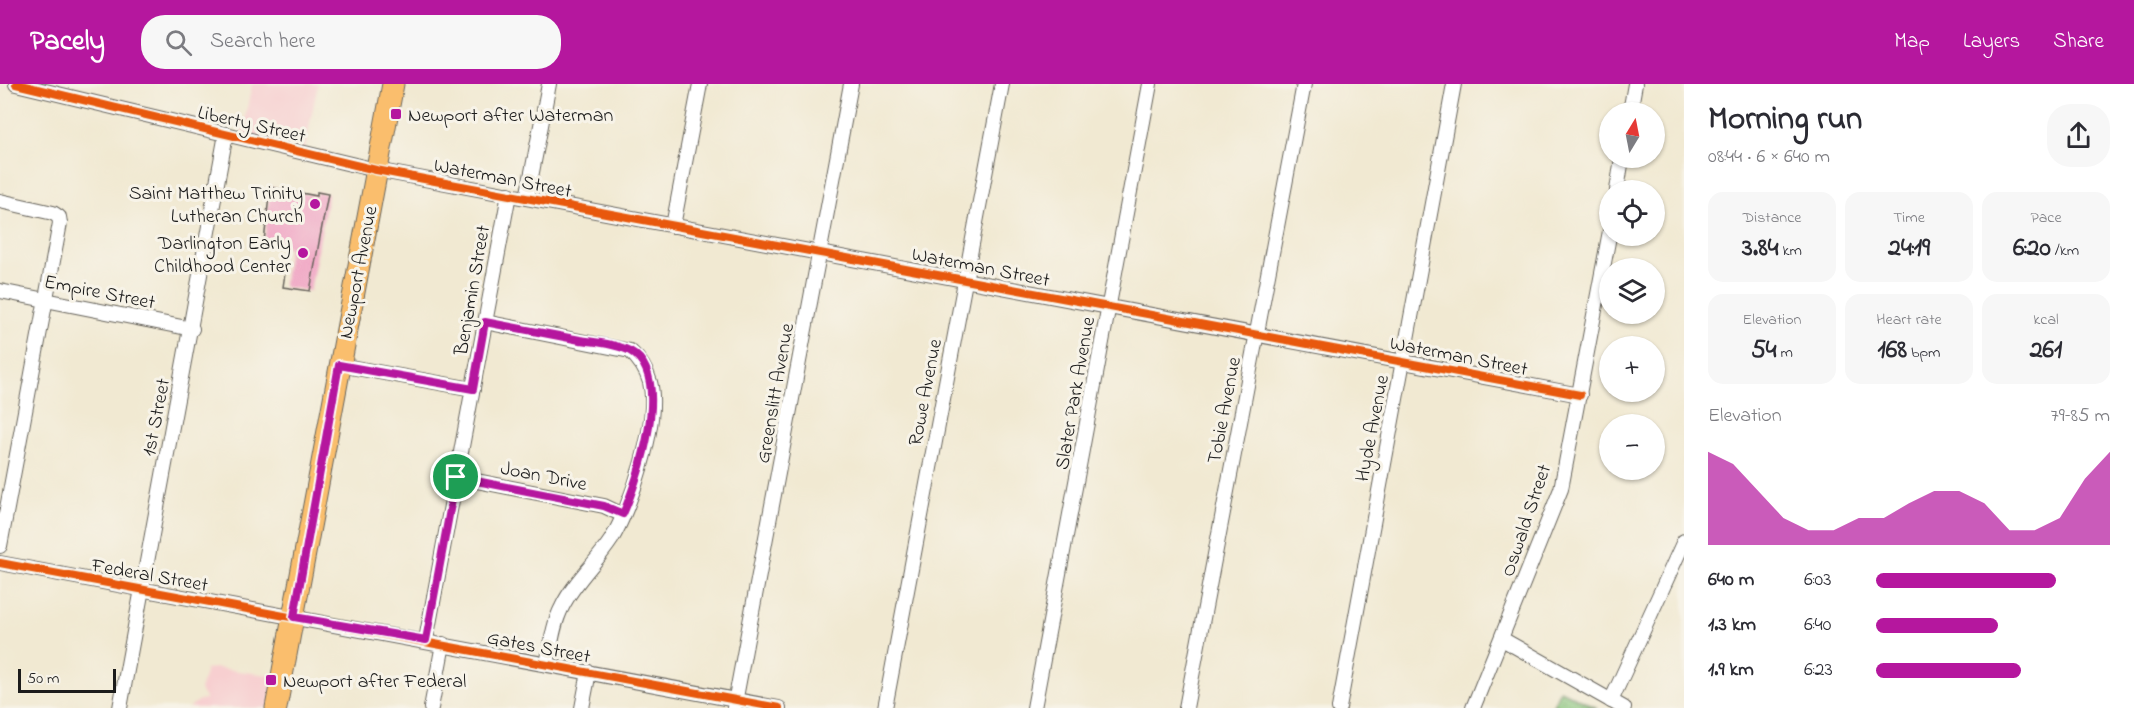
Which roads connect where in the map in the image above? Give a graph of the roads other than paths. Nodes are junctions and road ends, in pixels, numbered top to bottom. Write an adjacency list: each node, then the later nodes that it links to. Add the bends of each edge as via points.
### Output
1 (16, 84): 12 (street, Liberty Street)
2 (393, 84): 13 (main road, Newport Avenue)
3 (549, 84): 15 (street)
4 (700, 84): 17 (street)
5 (851, 84): 19 (street, Greenslitt Avenue)
6 (1002, 84): 20 (street, Rowe Avenue)
7 (1150, 84): 23 (street, Slater Park Avenue)
8 (1304, 84): 26 (street, Tobie Avenue)
9 (1454, 84): 27 (street, Hyde Avenue)
10 (1635, 84): 11 (street)
11 (1632, 102)
12 (226, 134): 13 (street, Liberty Street); 25 (street, 1st Street)
13 (376, 170): 14 (street, Waterman Street); 28 (main road, Newport Avenue)
14 (509, 194): 15 (street, Waterman Street); 24 (street, Benjamin Street)
15 (527, 198): 17 (street, Waterman Street)
16 (0, 201): 22 (street, via 59,217)
17 (673, 226): 19 (street, Waterman Street)
18 (1607, 246): 30 (street, Oswald Street)
19 (820, 253): 20 (street, Waterman Street); 44 (street, Greenslitt Avenue)
20 (966, 279): 23 (street, Waterman Street); 50 (street, Rowe Avenue)
21 (0, 291): 22 (street, Empire Street)
22 (45, 300): 25 (street, Empire Street); 34 (street)
23 (1109, 308): 26 (street, Waterman Street); 51 (street, Slater Park Avenue)
24 (485, 322): 29 (street, Benjamin Street); 32 (street, via 608,345 630,351 642,363 650,383 651,404 640,469)
25 (192, 328): 36 (street, 1st Street)
26 (1257, 334): 27 (street, Waterman Street); 52 (street, Tobie Avenue)
27 (1403, 362): 30 (street, Waterman Street); 53 (street, Hyde Avenue)
28 (339, 365): 29 (street); 37 (main road, Newport Avenue)
29 (473, 389): 31 (street, Benjamin Street)
30 (1580, 395): 38 (street, Oswald Street, via 1561,489)
31 (456, 477): 32 (street, Joan Drive, via 604,506); 39 (street, Benjamin Street)
32 (623, 514): 41 (street, via 611,540 562,607)
33 (1684, 541): 43 (street)
34 (0, 546)
35 (0, 563): 36 (street, Federal Street)
36 (142, 589): 37 (street, Federal Street); 45 (street, 1st Street)
37 (294, 617): 39 (street, Gates Street); 46 (main road, Newport Avenue)
38 (1502, 639): 43 (street); 54 (street, Oswald Street)
39 (426, 640): 40 (street, Gates Street)
40 (443, 644): 41 (street, Gates Street); 47 (street)
41 (547, 664): 42 (street, Gates Street)
42 (589, 672): 44 (street, Gates Street); 48 (street)
43 (1611, 701): 55 (street)
44 (735, 704): 49 (street, Gates Street)
45 (120, 708)
46 (276, 708)
47 (431, 708)
48 (582, 708)
49 (779, 708)
50 (885, 708)
51 (1034, 708)
52 (1186, 708)
53 (1339, 708)
54 (1473, 708)
55 (1624, 708)

